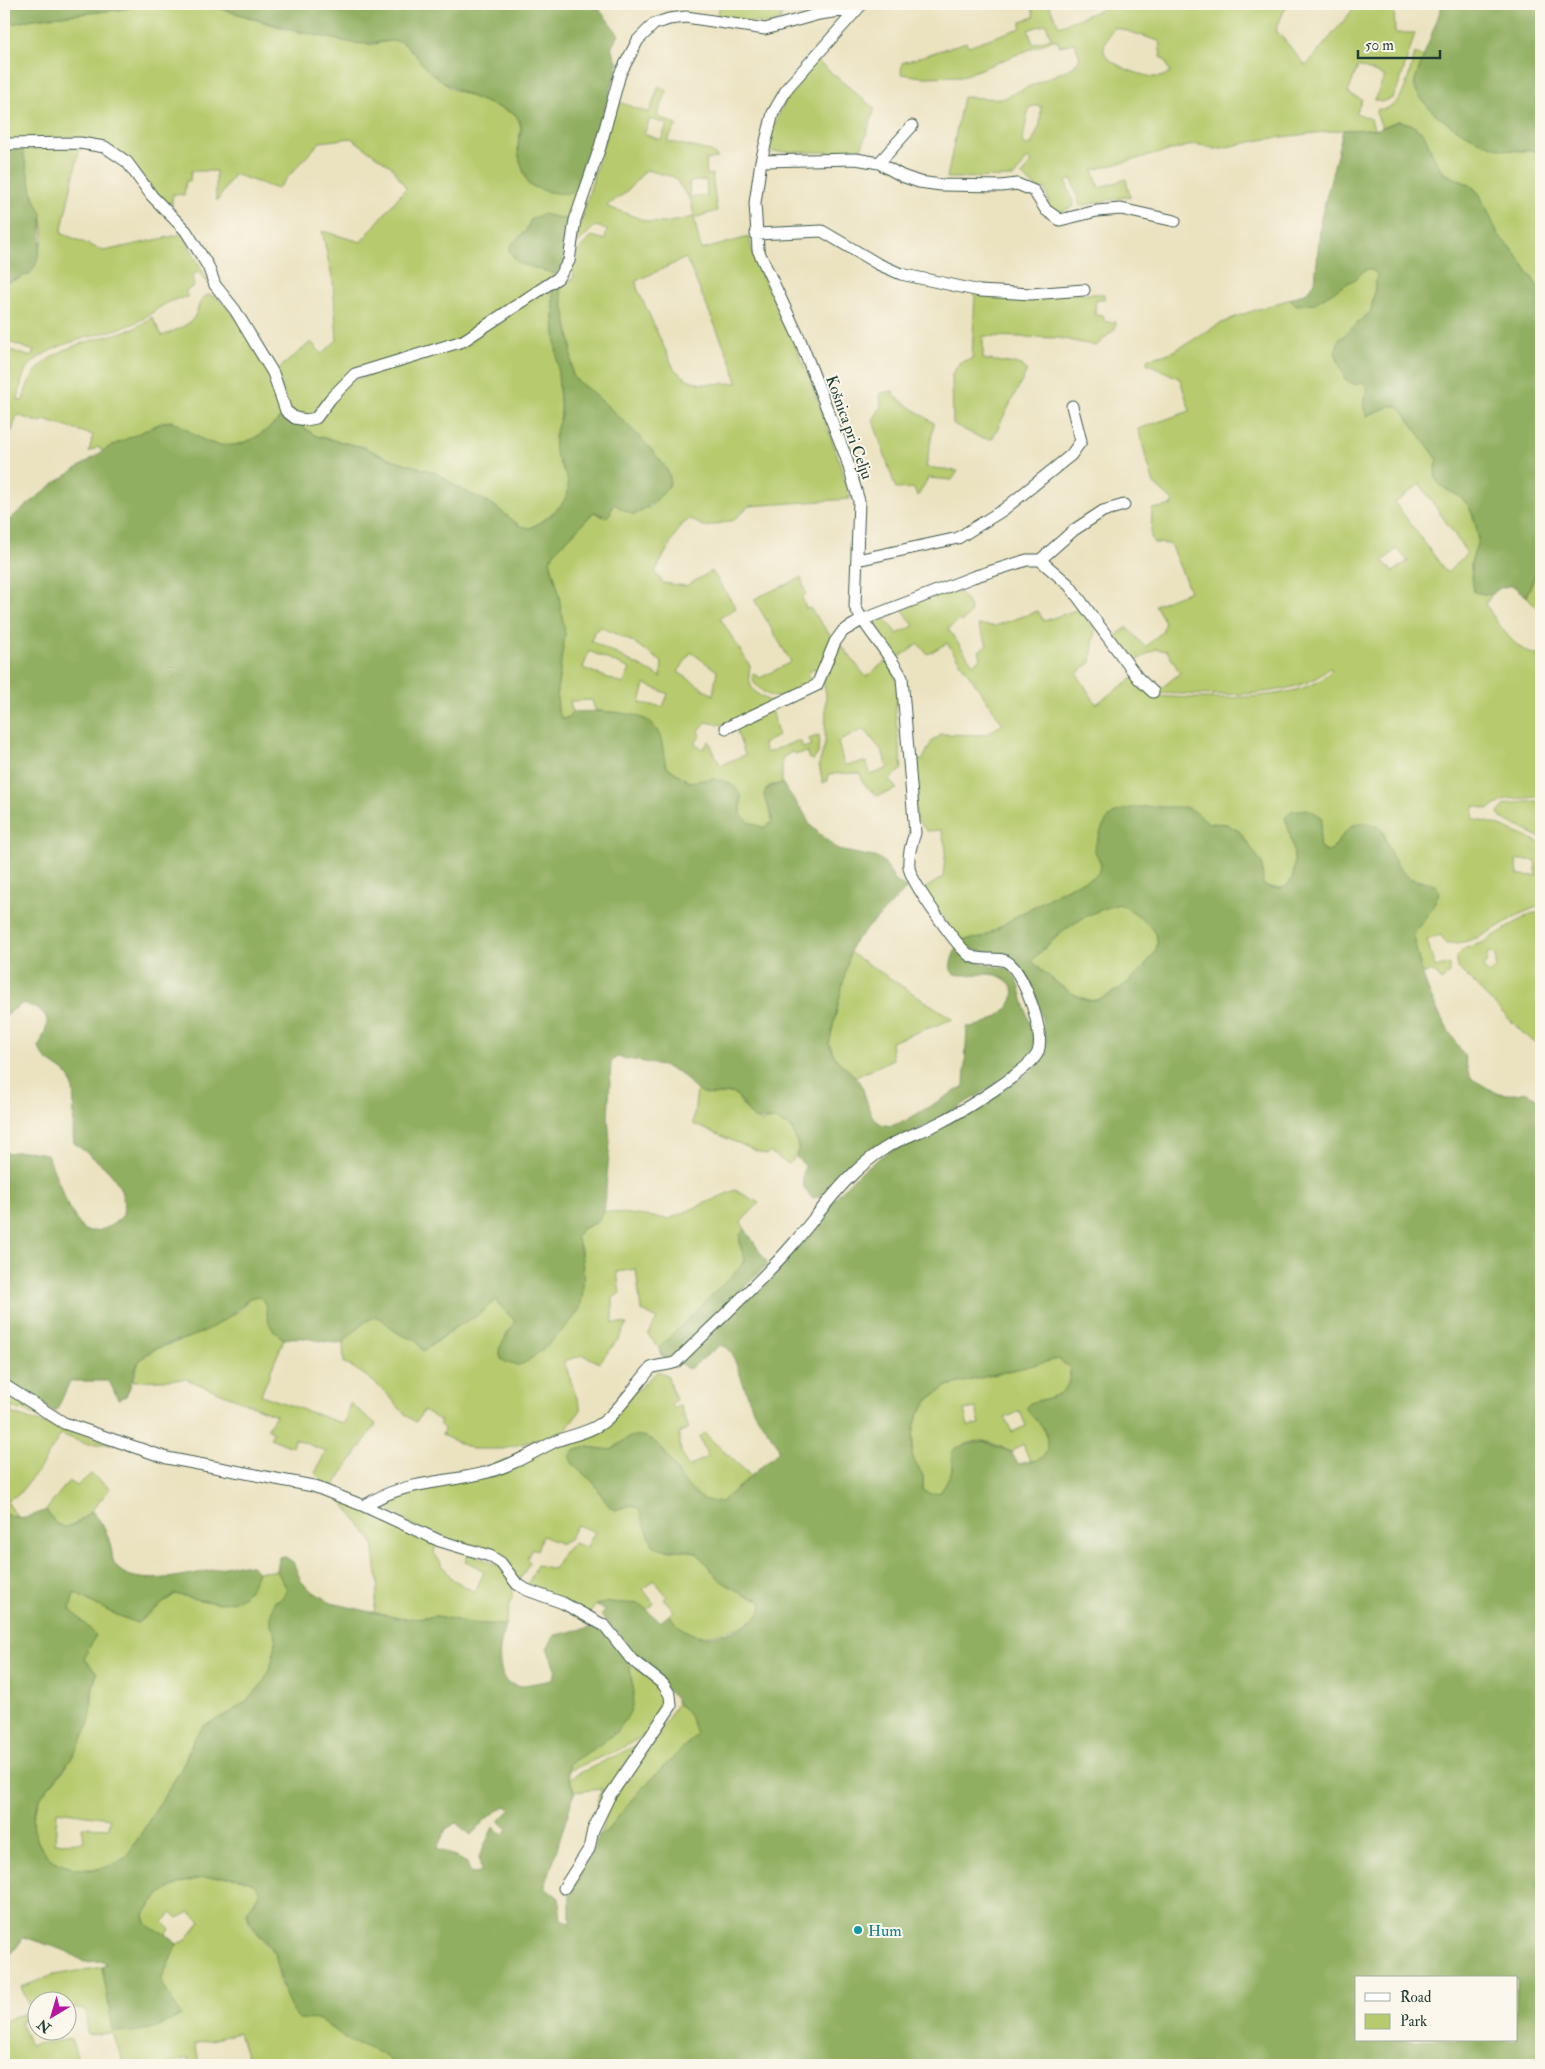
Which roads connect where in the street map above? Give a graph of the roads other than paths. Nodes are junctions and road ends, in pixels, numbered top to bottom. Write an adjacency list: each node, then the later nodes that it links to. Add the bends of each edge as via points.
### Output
1 (862, 4): 2 (street, Košnica pri Celju)
2 (854, 13): 4 (street, via 848,10 819,14 765,29 686,17 654,24 638,40 620,74 576,220 570,261 558,278 463,342 355,374 316,418 306,420 295,418 286,411 274,372 215,285 208,266 186,231 152,196 127,162 105,146 80,143); 5 (street, Košnica pri Celju, via 788,87 772,113)
3 (912, 126): 6 (street)
4 (4, 144)
5 (761, 161): 6 (street, via 856,159); 8 (street, Košnica pri Celju, via 755,203)
6 (879, 163): 7 (street, via 919,182 1024,186 1034,191 1046,210 1060,220 1121,209)
7 (1175, 220)
8 (756, 234): 9 (street, via 822,231 901,274 980,291 1031,294); 12 (street, Košnica pri Celju, via 758,250 800,340 846,457 859,501)
9 (1084, 290)
10 (1072, 406): 12 (street, via 1081,441 1071,455 1003,510 958,538)
11 (1124, 505): 13 (street, via 1103,511 1074,530)
12 (857, 560): 14 (street, Košnica pri Celju, via 855,607)
13 (1040, 560): 14 (street, via 1026,560); 15 (street, via 1069,585 1138,678)
14 (862, 620): 16 (street, via 843,631 835,642 817,685); 18 (street, Košnica pri Celju, via 892,658 902,678 914,833 909,868 918,888 970,956 1006,961 1018,974 1034,1014 1040,1043 1038,1054 998,1086 940,1122 885,1148 855,1170 794,1243 689,1349 676,1362 651,1368 605,1420 488,1472 418,1484 390,1492)
15 (1153, 692)
16 (726, 728)
17 (4, 1385): 18 (street, via 64,1423 167,1458 313,1486)
18 (364, 1506): 19 (street, via 440,1541 490,1556 527,1590 591,1616 616,1637 632,1660 656,1677 670,1696 671,1706 609,1797 593,1830 589,1849)
19 (564, 1888)

